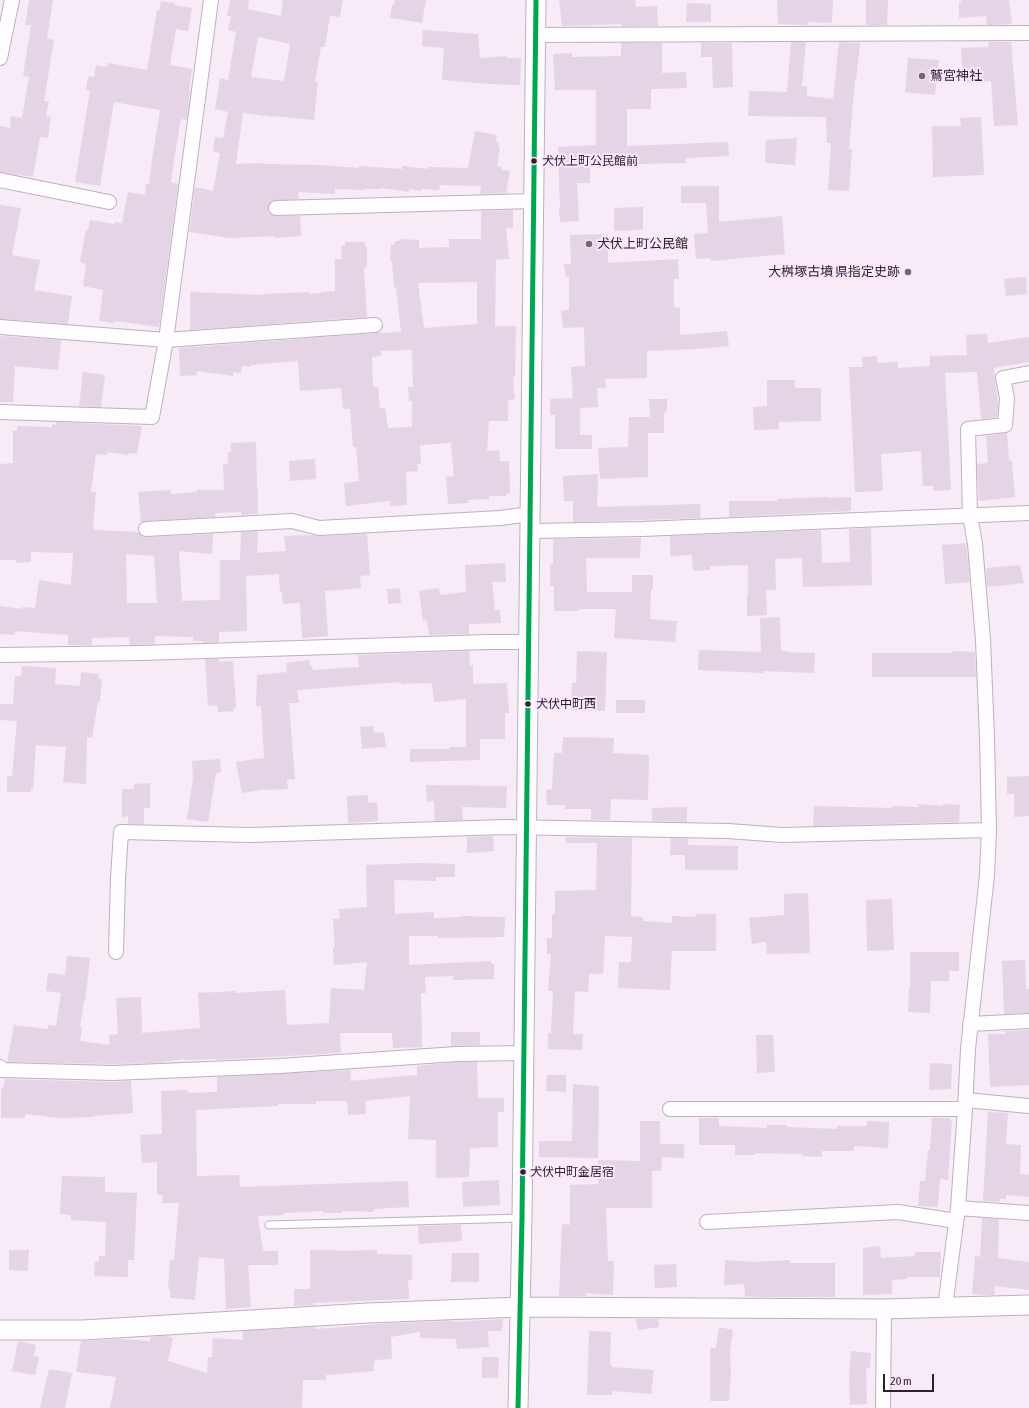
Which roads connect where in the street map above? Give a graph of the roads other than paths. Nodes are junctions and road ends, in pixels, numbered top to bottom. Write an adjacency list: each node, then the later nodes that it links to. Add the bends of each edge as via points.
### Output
1 (12, 0): 6 (street)
2 (211, 0): 13 (street)
3 (536, 0): 5 (main road)
4 (1029, 33): 5 (street)
5 (536, 35): 8 (main road)
6 (0, 58)
7 (0, 180): 9 (street)
8 (534, 201): 10 (street); 18 (main road)
9 (109, 202)
10 (276, 208)
11 (374, 325): 13 (street)
12 (0, 327): 13 (street)
13 (166, 340): 15 (street, via 152,418)
14 (1029, 373): 17 (street, via 1003,378 1007,398 1005,425 968,429)
15 (0, 412)
16 (1029, 513): 17 (street)
17 (970, 515): 18 (street, via 642,529); 23 (street, via 983,640)
18 (530, 522): 19 (street, via 500,518 319,528 292,521); 20 (main road)
19 (146, 529)
20 (528, 642): 21 (street); 22 (main road)
21 (0, 655)
22 (527, 828): 23 (street, via 728,831 782,835); 24 (street, via 480,827 250,835 121,832); 27 (main road)
23 (989, 830): 26 (street, via 987,875)
24 (116, 952)
25 (1029, 1021): 26 (street)
26 (970, 1024): 29 (street)
27 (524, 1053): 28 (street, via 457,1054 280,1066 113,1072 2,1070); 34 (main road)
28 (0, 1067)
29 (965, 1105): 30 (street); 31 (street); 33 (street)
30 (1029, 1106)
31 (670, 1109)
32 (1029, 1213): 33 (street)
33 (957, 1215): 35 (street, via 898,1212); 38 (street)
34 (522, 1218): 36 (lane); 39 (main road)
35 (707, 1222)
36 (269, 1225)
37 (1029, 1305): 38 (main road)
38 (945, 1307): 40 (main road)
39 (520, 1308): 40 (main road); 41 (main road, via 368,1313 83,1330); 42 (main road)
40 (884, 1309): 43 (street)
41 (0, 1330)
42 (518, 1408)
43 (883, 1408)

